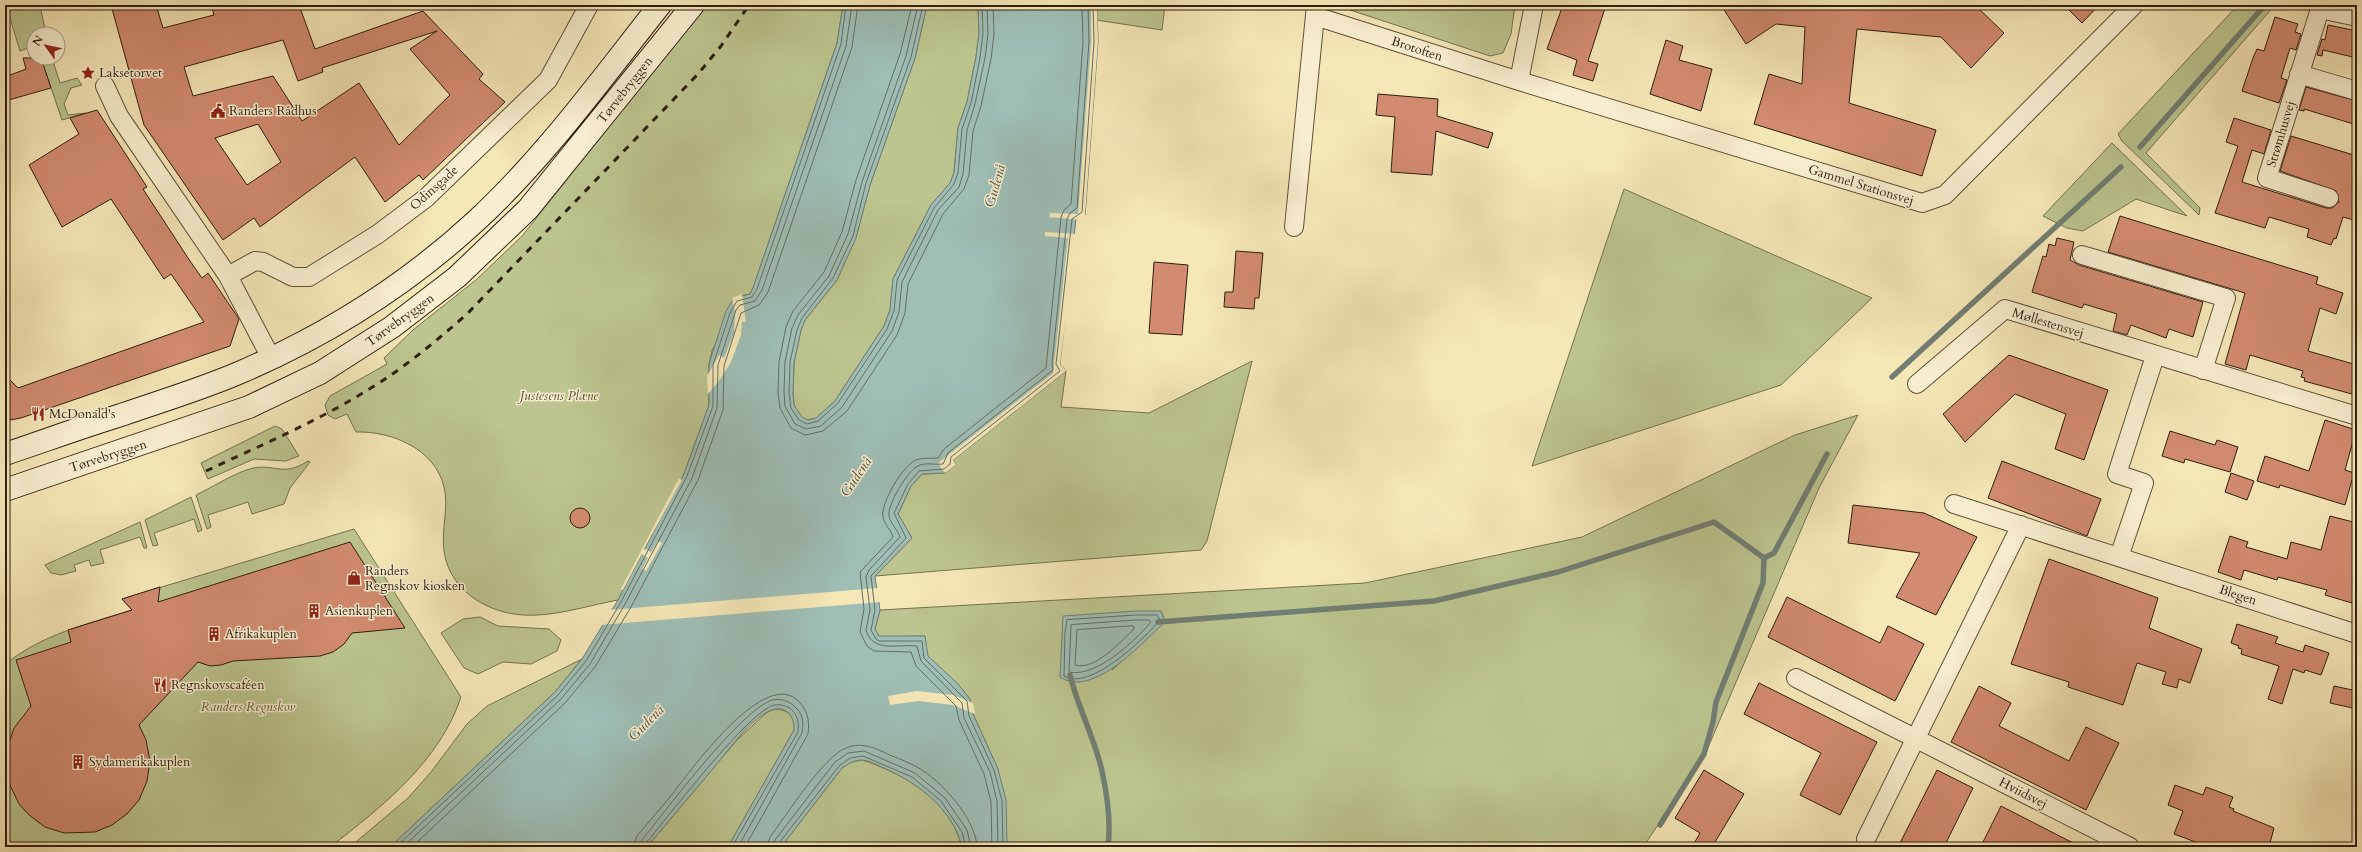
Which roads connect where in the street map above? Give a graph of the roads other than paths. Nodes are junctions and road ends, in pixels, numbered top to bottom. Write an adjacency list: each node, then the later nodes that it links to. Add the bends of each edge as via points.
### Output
1 (589, 5): 15 (street, Odinsgade, via 548,80 414,208 309,277 293,277 255,261)
2 (660, 5): 17 (main road, Tørvebryggen, via 539,156 477,220 421,266 361,309)
3 (693, 5): 22 (main road, Tørvebryggen, via 528,209 458,277 392,327 320,373 249,407)
4 (1534, 5): 9 (street)
5 (2134, 5): 9 (street, Gammel Stationsvej, via 1945,195 1922,203)
6 (1316, 10): 9 (street, Brotoften); 13 (street, Brotoften, via 1305,97)
7 (2357, 17): 8 (street, Strømhusvej, via 2320,9)
8 (2300, 74): 11 (street); 12 (street, Strømhusvej, via 2267,178)
9 (1519, 82)
10 (104, 86): 15 (street, via 119,116)
11 (2357, 91)
12 (2329, 198)
13 (1294, 227)
14 (2082, 255): 18 (street, via 2226,298)
15 (228, 276): 17 (street)
16 (2155, 356): 18 (street, Møllestensvej); 19 (street, Møllestensvej, via 2005,309); 25 (street, via 2117,474 2144,484)
17 (271, 358): 21 (main road, Tørvebryggen, via 193,391)
18 (2203, 370): 20 (street, Møllestensvej)
19 (1917, 384)
20 (2357, 416)
21 (5, 454)
22 (6, 488)
23 (1954, 504): 24 (street, Blegen)
24 (2021, 525): 25 (street, Blegen); 28 (street)
25 (2119, 557): 26 (street, Blegen)
26 (2357, 634)
27 (1796, 678): 28 (street, Hviidsvej)
28 (1915, 739): 29 (street); 30 (street, Hviidsvej)
29 (1866, 839)
30 (2130, 847)

